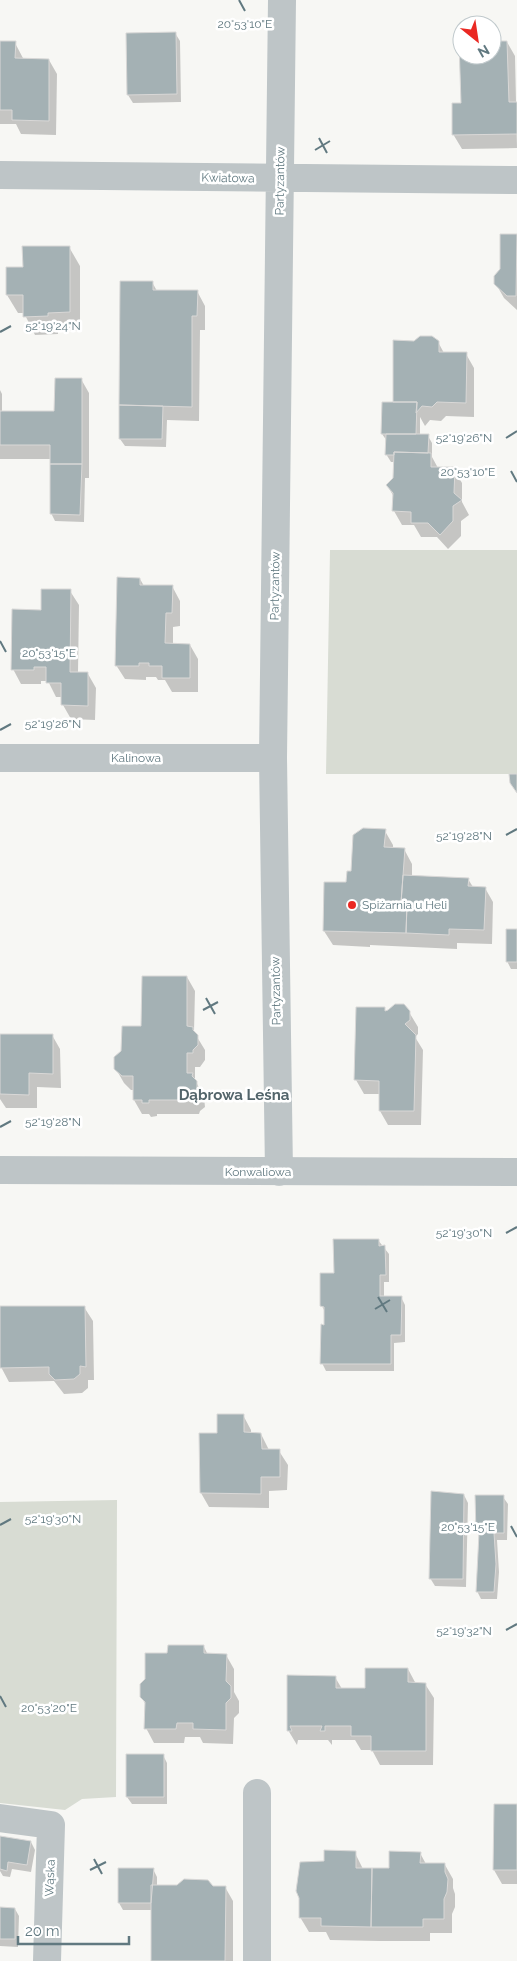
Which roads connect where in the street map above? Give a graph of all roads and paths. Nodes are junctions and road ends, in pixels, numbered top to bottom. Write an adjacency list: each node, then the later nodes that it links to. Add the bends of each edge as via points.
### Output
1 (282, 0): 3 (street, Partyzantów)
2 (0, 175): 3 (street, Kwiatowa)
3 (280, 178): 4 (street, Kwiatowa); 6 (street, Partyzantów)
4 (517, 180)
5 (0, 758): 6 (street, Kalinowa)
6 (273, 758): 8 (street, Partyzantów)
7 (0, 1170): 8 (street, Konwaliowa)
8 (278, 1172): 9 (street, Konwaliowa)
9 (517, 1172)
10 (257, 1793): 13 (street)
11 (0, 1818): 12 (street, Wąska, via 51,1825)
12 (47, 1961)
13 (257, 1961)

